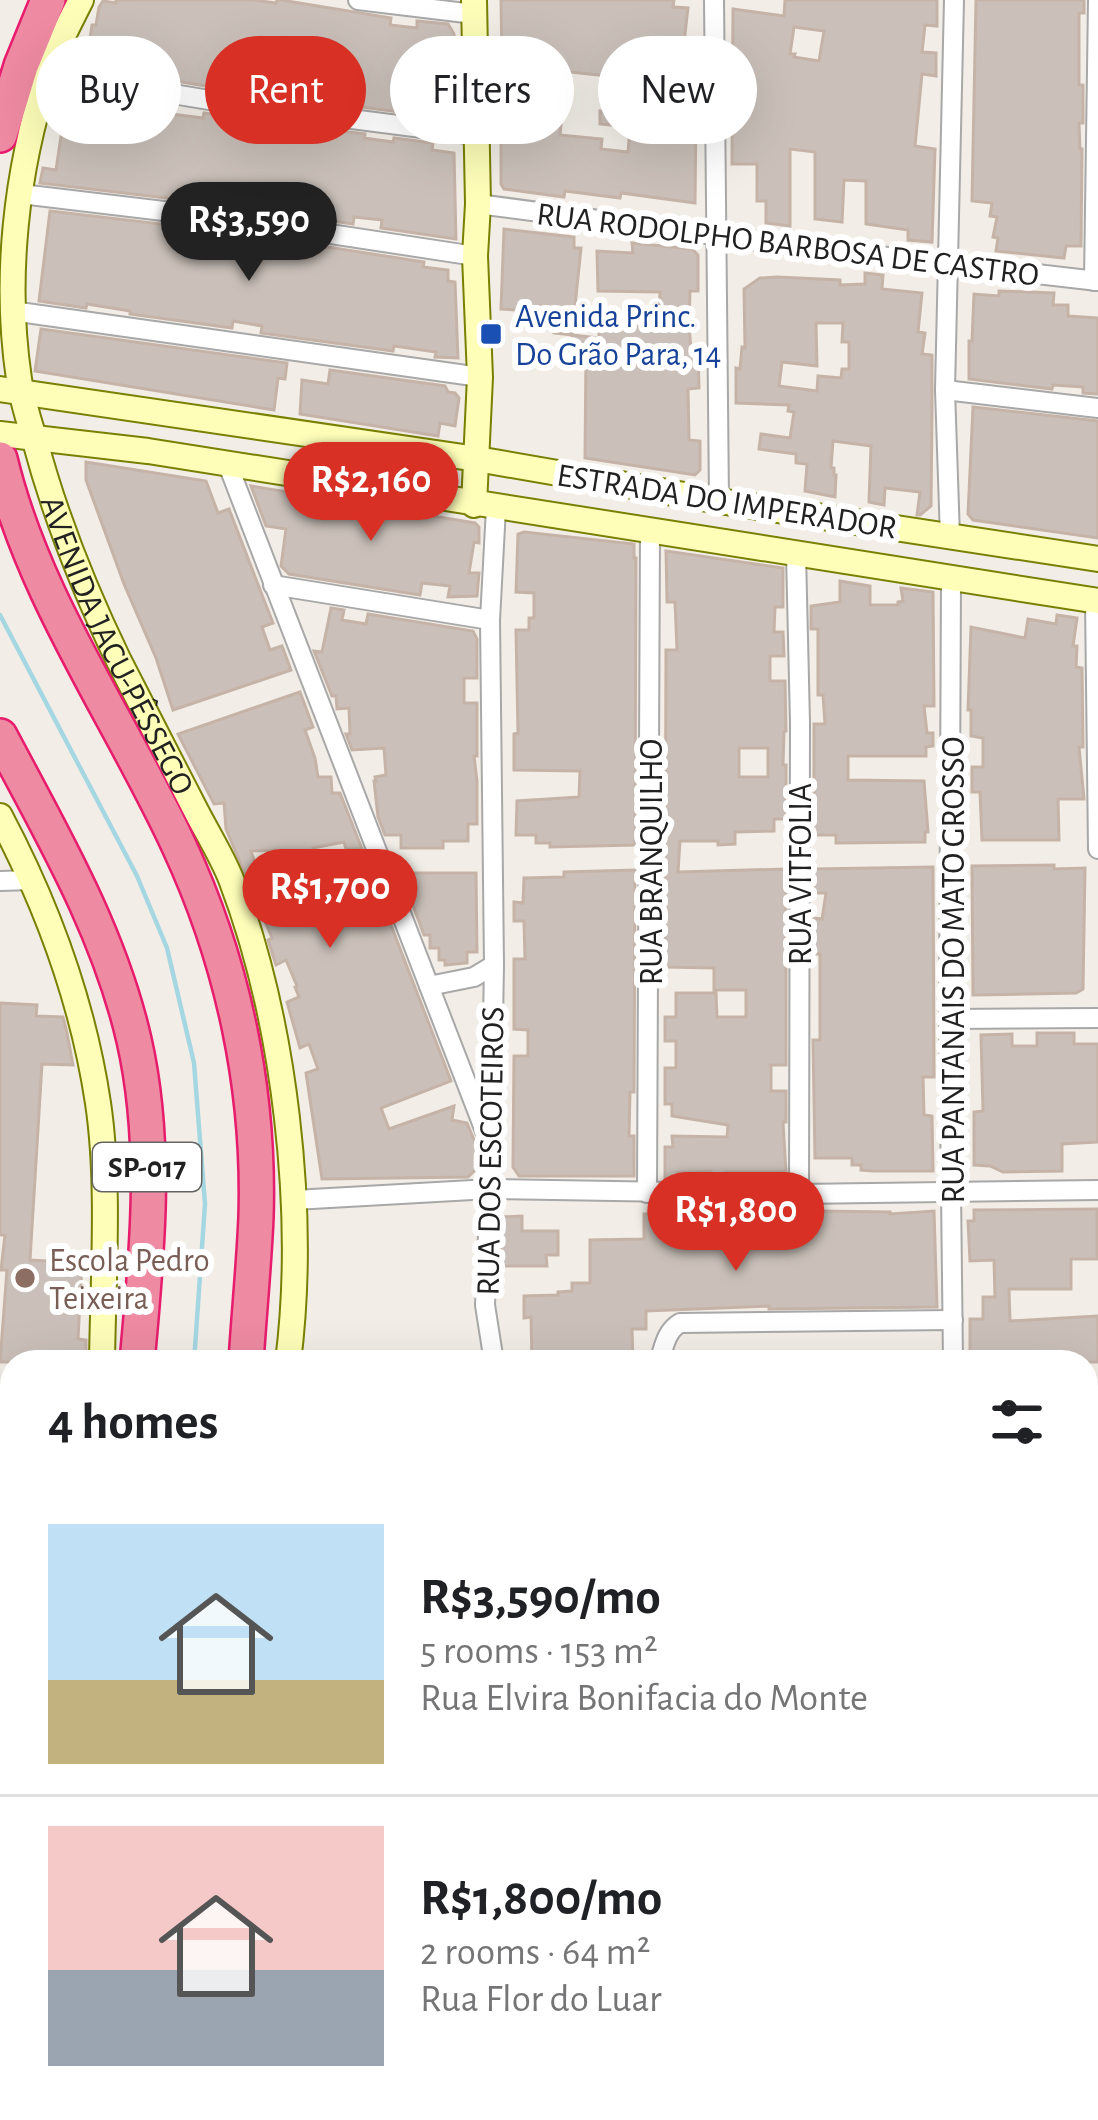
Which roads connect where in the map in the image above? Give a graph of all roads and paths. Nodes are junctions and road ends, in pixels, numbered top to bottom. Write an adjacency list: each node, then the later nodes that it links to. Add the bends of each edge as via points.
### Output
1 (48, 0): 12 (highway)
2 (81, 0): 8 (street, AVENIDA JACU-PÊSSEGO)
3 (358, 0): 7 (street)
4 (714, 0): 16 (street)
5 (954, 0): 18 (street)
6 (1098, 0): 19 (street)
7 (474, 7)
8 (64, 36)
9 (181, 96): 11 (street)
10 (36, 119): 14 (street, AVENIDA JACU-PÊSSEGO)
11 (390, 124)
12 (0, 135)
13 (476, 144): 15 (street)
14 (21, 194): 17 (street); 20 (street, AVENIDA JACU-PÊSSEGO)
15 (478, 204): 16 (street, RUA RODOLPHO BARBOSA DE CASTRO); 17 (street)
16 (717, 236): 18 (street, RUA RODOLPHO BARBOSA DE CASTRO); 33 (street)
17 (475, 256): 21 (street)
18 (948, 264): 19 (street, RUA RODOLPHO BARBOSA DE CASTRO); 22 (street)
19 (1096, 281)
20 (12, 311): 21 (street); 23 (street, AVENIDA JACU-PÊSSEGO)
21 (480, 377): 30 (street)
22 (944, 390): 24 (street); 36 (street)
23 (11, 391): 25 (street, ESTRADA DO IMPERADOR); 27 (street, AVENIDA JACU-PÊSSEGO)
24 (1098, 408)
25 (274, 431): 28 (street, via 259,457 127,439); 30 (street, ESTRADA DO IMPERADOR)
26 (0, 434): 27 (street, ESTRADA DO IMPERADOR)
27 (34, 438): 28 (street, ESTRADA DO IMPERADOR); 32 (street, AVENIDA JACU-PÊSSEGO)
28 (90, 445): 31 (street, ESTRADA DO IMPERADOR); 32 (street, via 63,464)
29 (0, 459): 62 (highway, AVENIDA JACU-PÊSSEGO, via 54,604 211,921 234,998 248,1075 256,1215)
30 (477, 459): 33 (street, ESTRADA DO IMPERADOR); 34 (street)
31 (228, 465): 34 (street, ESTRADA DO IMPERADOR); 40 (street)
32 (50, 492): 58 (street, AVENIDA JACU-PÊSSEGO, via 117,656 229,875 255,949)
33 (719, 501): 36 (street, ESTRADA DO IMPERADOR)
34 (485, 506): 35 (street, ESTRADA DO IMPERADOR); 42 (street, RUA DOS ESCOTEIROS)
35 (650, 531): 37 (street, ESTRADA DO IMPERADOR); 56 (street, RUA BRANQUILHO)
36 (950, 537): 38 (street, ESTRADA DO IMPERADOR)
37 (796, 554): 39 (street, ESTRADA DO IMPERADOR); 57 (street, RUA VITFOLIA)
38 (1098, 559)
39 (951, 578): 41 (street, ESTRADA DO IMPERADOR); 51 (street, RUA PANTANAIS DO MATO GROSSO)
40 (273, 585): 42 (street); 49 (street)
41 (1096, 601): 45 (street)
42 (490, 620): 48 (street, RUA DOS ESCOTEIROS)
43 (0, 736): 61 (highway, SP-017, via 98,930 134,1041 148,1186)
44 (0, 816): 46 (street)
45 (1098, 849)
46 (33, 880): 47 (street); 60 (street, via 86,1036 98,1108)
47 (0, 881)
48 (494, 965): 49 (street); 52 (street, RUA DOS ESCOTEIROS)
49 (429, 986): 52 (street)
50 (1098, 1018): 51 (street)
51 (949, 1019): 55 (street, RUA PANTANAIS DO MATO GROSSO)
52 (489, 1141): 53 (street, RUA DOS ESCOTEIROS)
53 (490, 1189): 56 (street); 58 (street); 64 (street, RUA DOS ESCOTEIROS, via 485,1305)
54 (1098, 1190): 55 (street)
55 (953, 1192): 57 (street); 59 (street, RUA PANTANAIS DO MATO GROSSO)
56 (647, 1193): 57 (street)
57 (799, 1194)
58 (294, 1200): 63 (street, AVENIDA JACU-PÊSSEGO)
59 (953, 1320): 65 (street, via 680,1323); 66 (street, RUA PANTANAIS DO MATO GROSSO)
60 (102, 1350)
61 (138, 1350)
62 (247, 1350)
63 (290, 1350)
64 (492, 1350)
65 (663, 1350)
66 (953, 1350)

